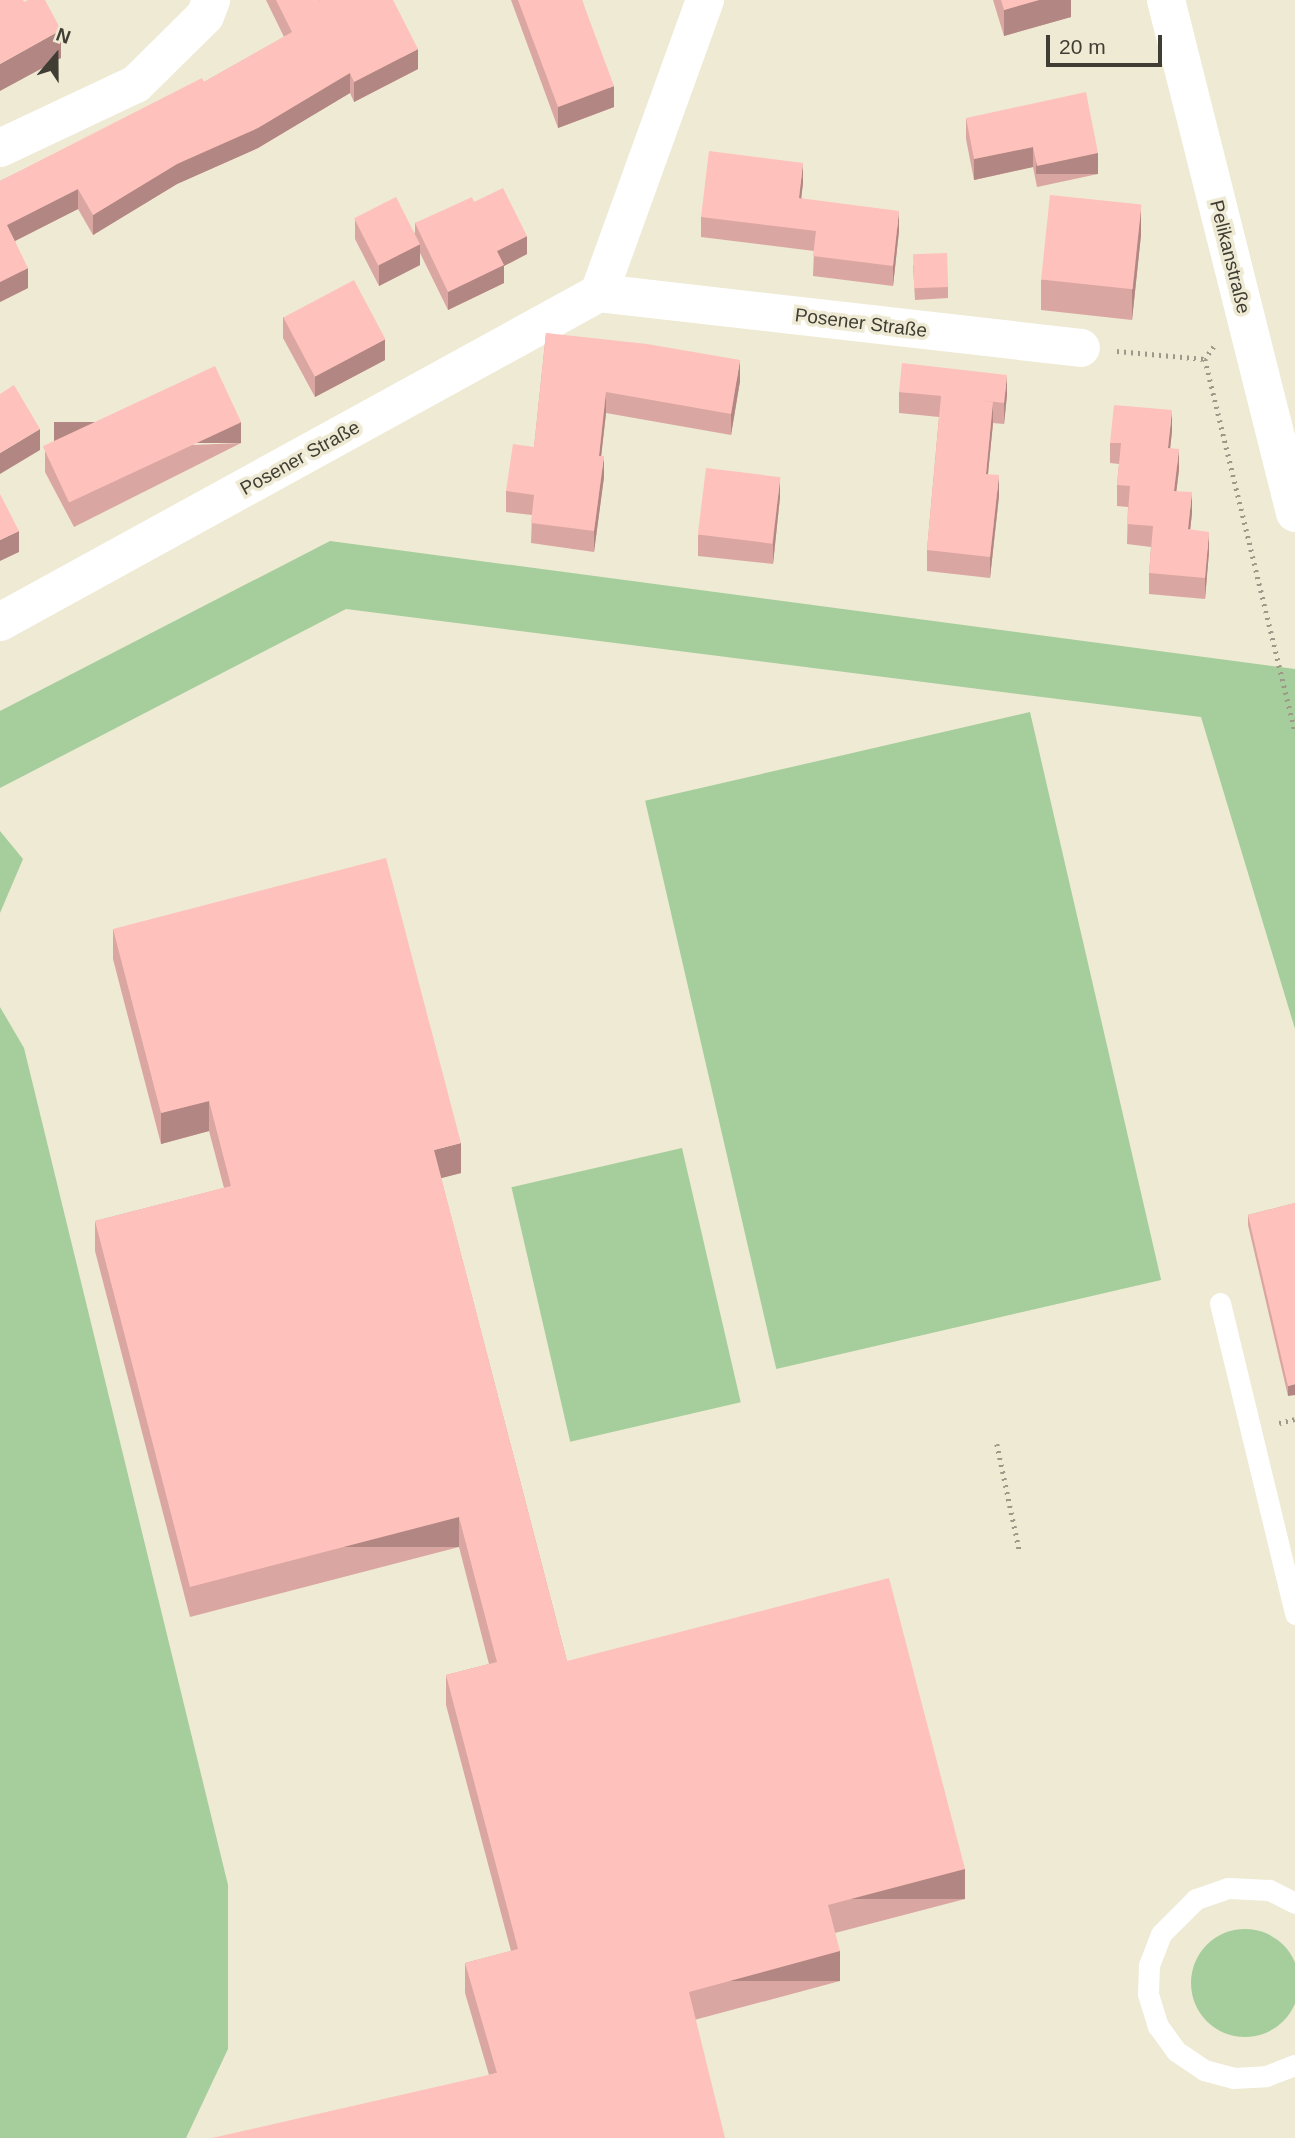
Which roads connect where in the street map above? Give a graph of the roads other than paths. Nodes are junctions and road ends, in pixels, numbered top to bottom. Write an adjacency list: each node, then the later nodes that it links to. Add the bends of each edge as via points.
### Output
1 (211, 0): 4 (street, via 205,16 136,84)
2 (705, 0): 5 (street)
3 (1166, 0): 7 (street, Pelikanstraße)
4 (0, 148)
5 (599, 293): 6 (street, Posener Straße); 8 (street, Posener Straße)
6 (1081, 348)
7 (1295, 513)
8 (0, 622)
9 (1220, 1303): 10 (lane)
10 (1295, 1614)
11 (1295, 1903): 12 (lane, via 1269,1890 1228,1888 1196,1899 1161,1934 1149,1965 1148,1994 1158,2026 1176,2051 1204,2070 1233,2078 1266,2076)
12 (1295, 2064)

